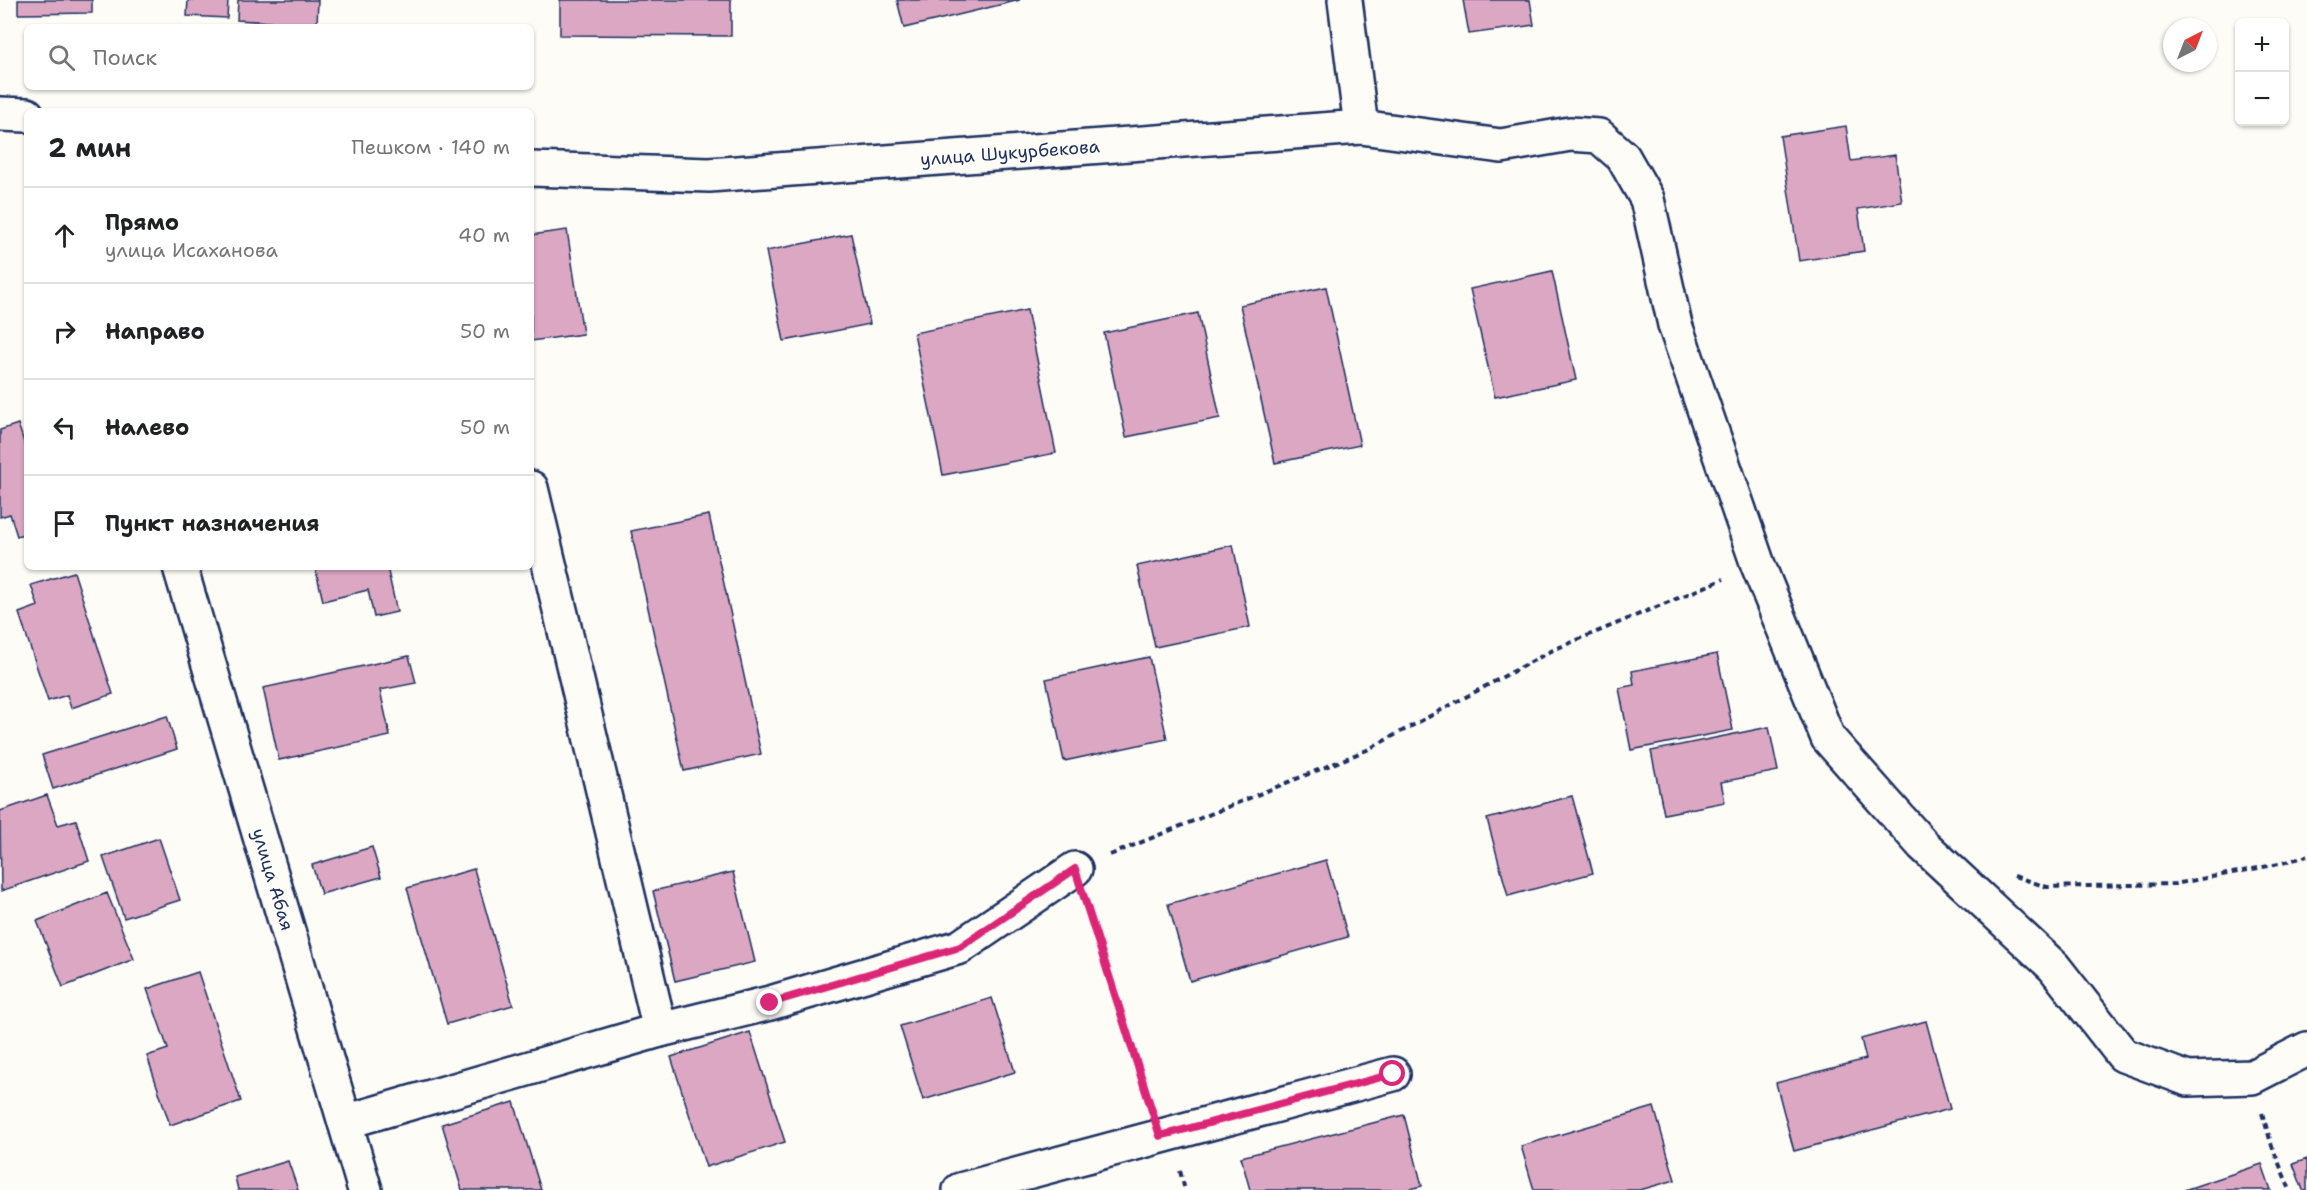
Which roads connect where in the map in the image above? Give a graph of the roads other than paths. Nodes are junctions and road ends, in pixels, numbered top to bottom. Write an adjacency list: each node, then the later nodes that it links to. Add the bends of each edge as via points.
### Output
1 (1345, 0): 4 (street)
2 (0, 114): 3 (street)
3 (24, 115)
4 (1360, 127): 5 (street, улица Шукурбекова, via 709,175); 10 (street, улица Шукурбекова, via 1501,146 1570,134 1599,136 1623,157 1647,199 1675,325 1758,565 1828,738 1923,845 2054,967 2123,1055 2188,1079 2252,1077)
5 (534, 169)
6 (534, 501): 9 (street)
7 (181, 570): 12 (street, улица Абая)
8 (1075, 869): 9 (street, via 960,947 770,1003)
9 (660, 1030): 12 (street)
10 (2307, 1049)
11 (1393, 1074): 14 (street)
12 (345, 1122): 13 (street, улица Абая)
13 (365, 1190)
14 (960, 1190)

